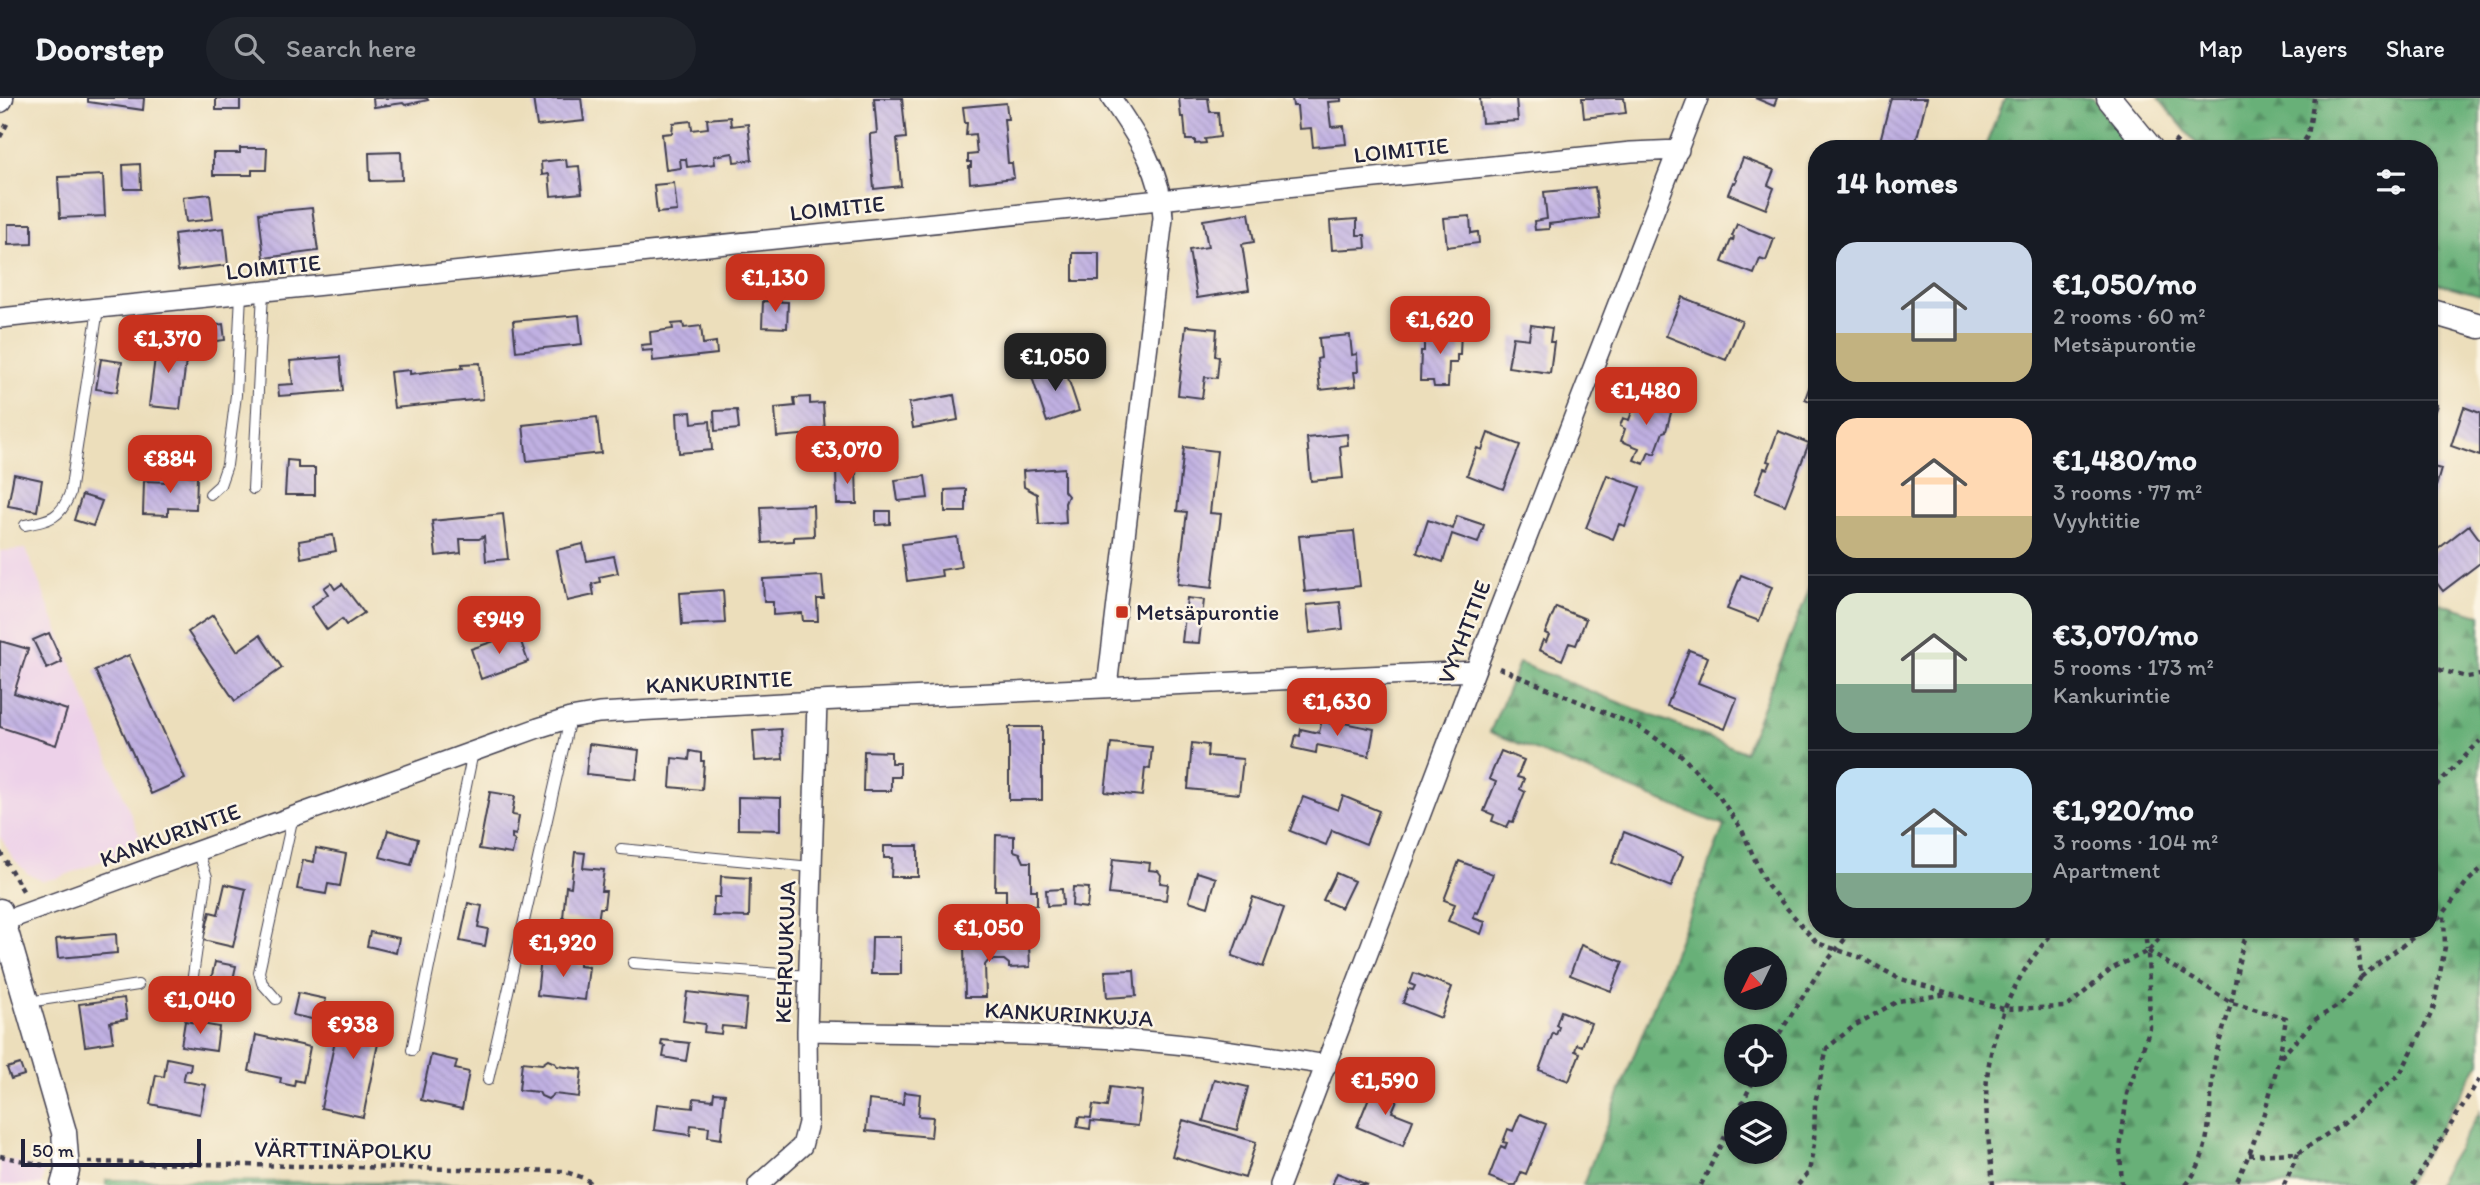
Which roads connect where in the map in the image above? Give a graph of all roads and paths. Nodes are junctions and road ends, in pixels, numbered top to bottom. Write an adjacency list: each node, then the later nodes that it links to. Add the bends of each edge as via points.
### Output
1 (1111, 98): 8 (street, via 1152,163)
2 (1698, 98): 7 (street, VYYHTITIE)
3 (2314, 98): 6 (path)
4 (2116, 101): 5 (street)
5 (2144, 140)
6 (2305, 140)
7 (1679, 150): 8 (street, LOIMITIE); 20 (street, VYYHTITIE)
8 (1163, 198): 9 (street, LOIMITIE); 22 (street)
9 (263, 292): 10 (street, LOIMITIE); 15 (lane)
10 (241, 295): 11 (street, LOIMITIE); 16 (lane, via 227,465 220,485)
11 (98, 309): 13 (street, LOIMITIE); 17 (lane, via 70,493 58,514)
12 (2438, 314): 14 (street)
13 (0, 318)
14 (2480, 326)
15 (253, 489)
16 (210, 494)
17 (25, 526)
18 (1501, 669): 38 (path, via 1637,726 1681,755 1718,795 1742,830 1765,883)
19 (2438, 669): 21 (path, via 2467,677)
20 (1475, 671): 22 (street, KANKURINTIE); 63 (street, VYYHTITIE)
21 (2480, 675)
22 (1107, 687): 23 (street, KANKURINTIE)
23 (817, 701): 24 (street, KANKURINTIE); 32 (street, KEHRUUKUJA)
24 (570, 718): 26 (street, KANKURINTIE); 65 (lane)
25 (2480, 741): 27 (path)
26 (473, 751): 28 (street, KANKURINTIE); 61 (lane)
27 (2438, 784)
28 (293, 816): 30 (street, KANKURINTIE); 55 (lane, via 259,972 262,984)
29 (621, 849): 32 (lane)
30 (198, 850): 36 (street, KANKURINTIE); 52 (lane, via 207,877)
31 (0, 852): 34 (path)
32 (812, 867): 50 (street, KEHRUUKUJA)
33 (2480, 870): 35 (path)
34 (23, 891)
35 (2444, 914): 37 (path); 67 (path, via 2445,947 2433,1010 2400,1074 2341,1125)
36 (1, 917): 56 (street)
37 (2438, 918)
38 (1808, 933)
39 (1813, 938): 47 (path)
40 (1846, 938): 47 (path)
41 (2048, 938): 58 (path)
42 (2146, 938): 48 (path)
43 (2159, 938): 48 (path)
44 (2245, 938): 57 (path)
45 (2358, 938): 51 (path)
46 (2412, 938): 51 (path)
47 (1838, 948): 54 (path, via 1898,978); 59 (path)
48 (2147, 951): 57 (path); 58 (path, via 2113,968 2067,1007); 78 (path, via 2150,1028 2127,1094 2120,1150)
49 (633, 963): 50 (lane)
50 (809, 976): 60 (street, KEHRUUKUJA)
51 (2361, 977): 62 (path, via 2351,994 2316,1019)
52 (192, 983)
53 (138, 985): 56 (lane)
54 (1951, 994): 58 (path); 76 (path, via 1898,1001 1827,1048 1815,1103 1809,1172)
55 (276, 999)
56 (27, 1003): 71 (street, via 64,1132 67,1171)
57 (2232, 1003): 62 (path, via 2286,1018); 79 (path, via 2214,1062 2205,1153)
58 (2003, 1009): 77 (path, via 1987,1078)
59 (1786, 1024)
60 (807, 1031): 63 (street, KANKURINKUJA, via 1048,1035 1234,1050); 73 (street, KEHRUUKUJA, via 808,1123 802,1146)
61 (412, 1050)
62 (2280, 1058): 68 (path)
63 (1327, 1065): 74 (street, VYYHTITIE)
64 (2480, 1077): 82 (path)
65 (488, 1080)
66 (1724, 1138): 75 (path)
67 (2298, 1153): 68 (path); 81 (path)
68 (2249, 1155): 80 (path)
69 (0, 1156): 71 (path)
70 (87, 1162): 72 (path, VÄRTTINÄPOLKU, via 563,1171)
71 (57, 1176)
72 (594, 1185)
73 (758, 1185)
74 (1280, 1185)
75 (1701, 1185)
76 (1798, 1185)
77 (1993, 1185)
78 (2122, 1185)
79 (2186, 1185)
80 (2235, 1185)
81 (2284, 1185)
82 (2413, 1185)

